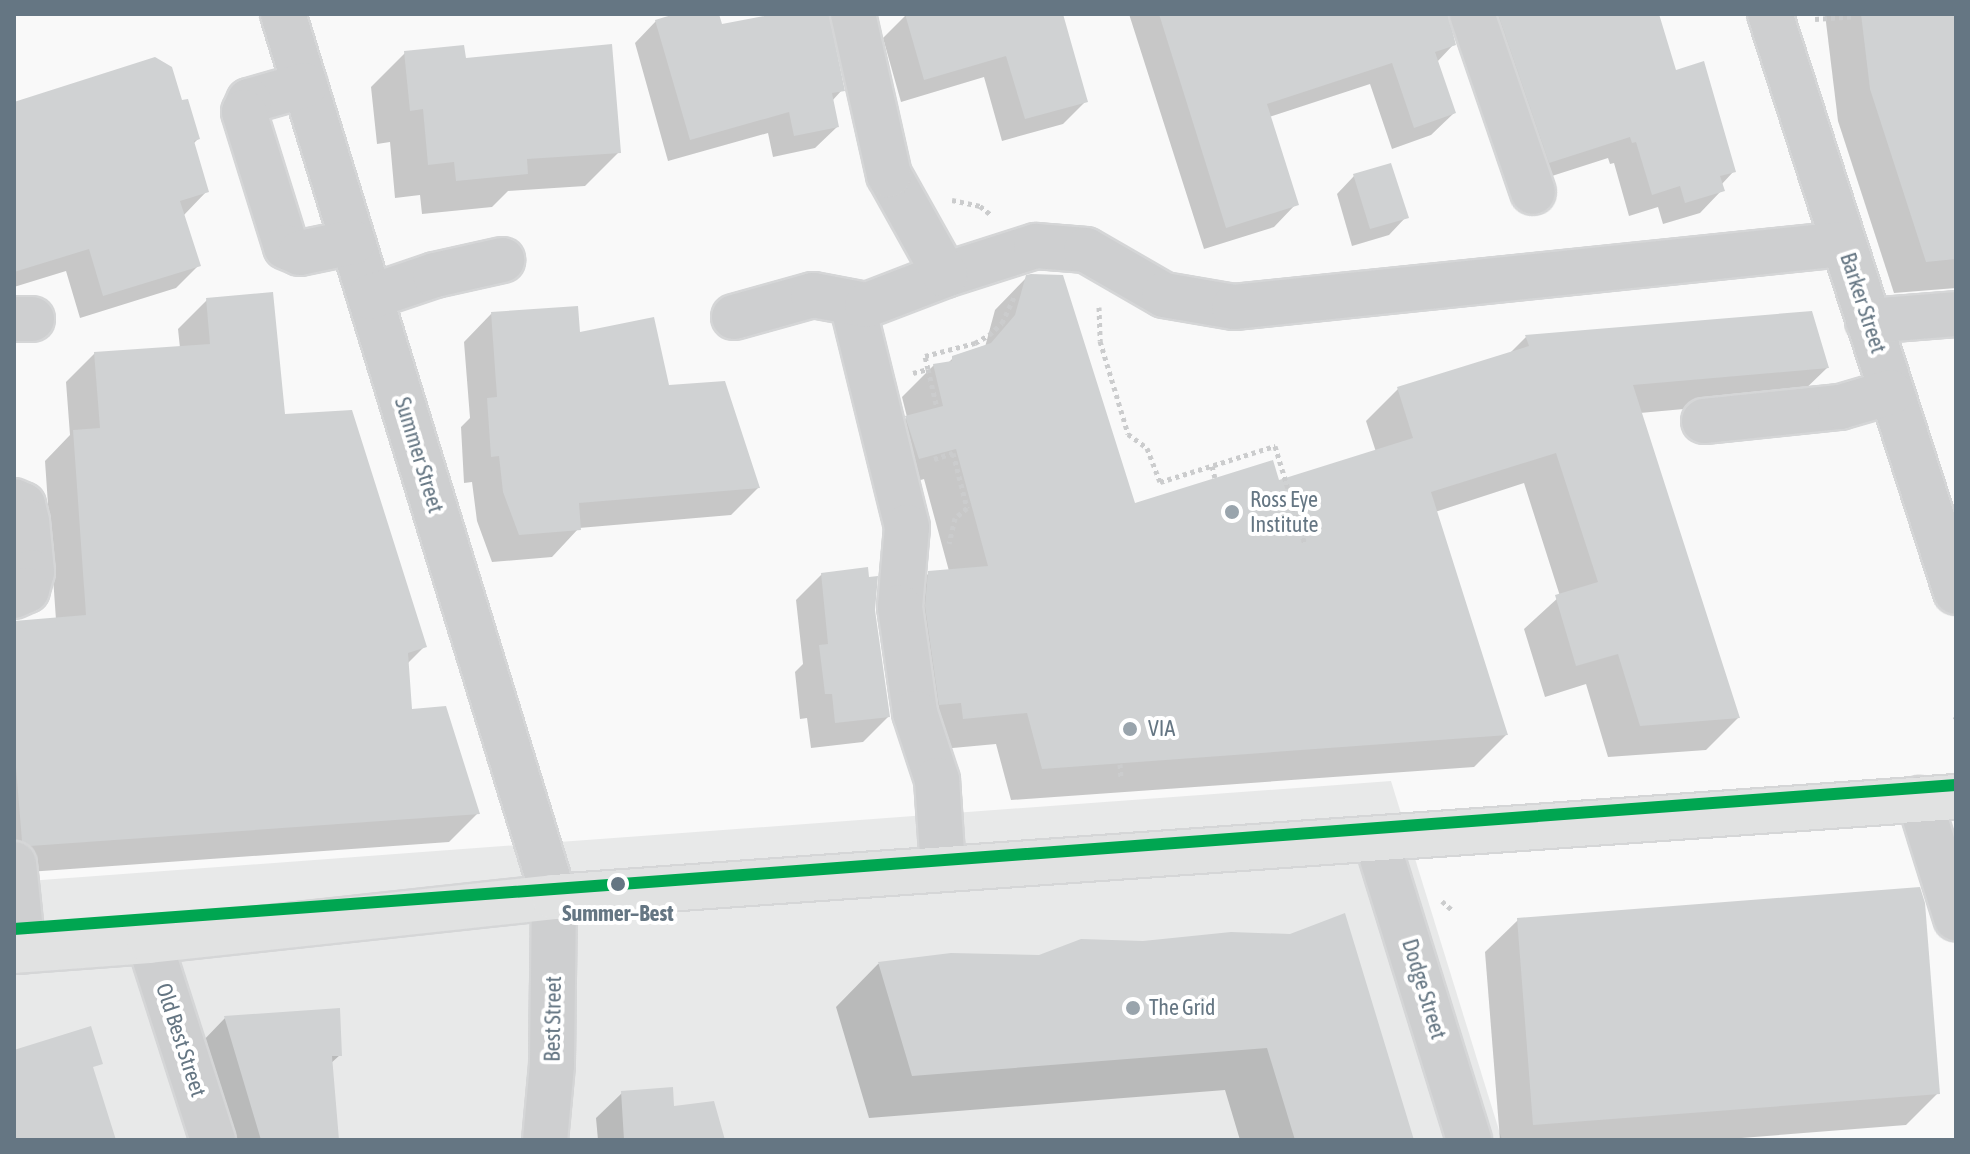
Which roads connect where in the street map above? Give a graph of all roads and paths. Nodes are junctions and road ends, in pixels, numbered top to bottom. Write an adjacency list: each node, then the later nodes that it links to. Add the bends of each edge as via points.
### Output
1 (283, 14): 6 (street, Summer Street)
2 (853, 14): 11 (street, via 889,175)
3 (1472, 14): 7 (street)
4 (1854, 16): 5 (path)
5 (1790, 17): 9 (street, Barker Street)
6 (305, 85): 8 (street, Summer Street); 8 (street, via 249,101 244,112 286,247 300,253)
7 (1533, 192)
8 (353, 242): 13 (street, Summer Street)
9 (1844, 244): 11 (street, via 1234,307 1164,295 1086,250 1036,246); 18 (street, Barker Street)
10 (502, 260): 13 (street)
11 (945, 275): 15 (street, via 867,305)
12 (1017, 283): 20 (path, via 1002,327 975,343 925,356)
13 (370, 297): 34 (street, Summer Street)
14 (1099, 302): 22 (path, via 1100,341 1128,434 1147,448 1160,482)
15 (852, 303): 17 (street, via 813,295); 33 (street, via 907,527 900,607 915,713 937,780)
16 (1956, 314): 18 (street)
17 (734, 317)
18 (1868, 321): 19 (street, Barker Street)
19 (1891, 392): 21 (street, via 1840,407); 26 (street, Barker Street)
20 (937, 407)
21 (1704, 421)
22 (1212, 466): 23 (path); 25 (path, via 1275,446)
23 (1215, 478)
24 (14, 501): 27 (street, via 23,505 32,572 27,590)
25 (1305, 545)
26 (1956, 592)
27 (14, 596)
28 (1120, 764): 29 (path)
29 (1121, 779)
30 (1937, 798): 31 (main road); 37 (street)
31 (1376, 839): 33 (main road); 42 (street, Dodge Street)
32 (14, 864): 39 (street)
33 (943, 869): 34 (main road)
34 (554, 897): 38 (main road); 41 (street, Best Street, via 554,1037)
35 (1441, 900): 36 (path)
36 (1452, 910)
37 (1956, 918)
38 (149, 941): 39 (main road); 40 (street, Old Best Street)
39 (18, 951)
40 (213, 1140)
41 (545, 1140)
42 (1469, 1140)

